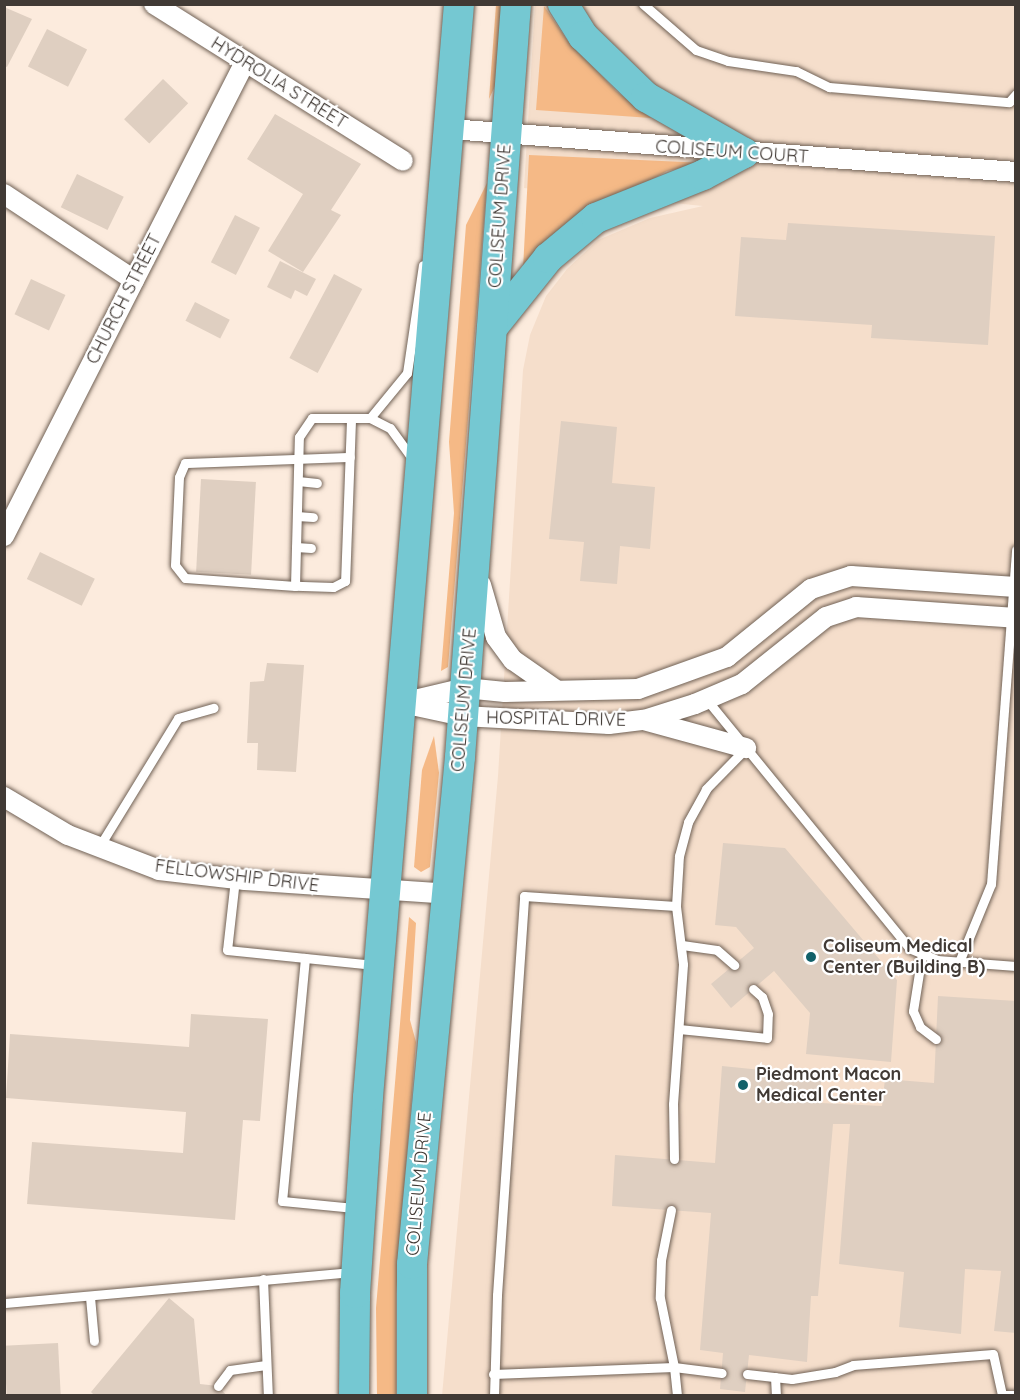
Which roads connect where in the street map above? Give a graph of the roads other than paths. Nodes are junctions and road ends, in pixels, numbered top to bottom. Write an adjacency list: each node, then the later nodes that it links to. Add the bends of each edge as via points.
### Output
1 (154, 4): 6 (street, HYDROLIA STREET)
2 (459, 4): 8 (main road)
3 (516, 4): 9 (main road, COLISEUM DRIVE)
4 (563, 4): 10 (main road, via 583,36 646,96)
5 (644, 4): 7 (lane, via 696,50 728,61 796,71 829,87 1009,102)
6 (245, 62): 11 (street, HYDROLIA STREET); 15 (street, CHURCH STREET)
7 (1016, 94)
8 (450, 129): 9 (street, COLISEUM COURT); 14 (main road)
9 (505, 134): 10 (street, COLISEUM COURT); 16 (main road, COLISEUM DRIVE)
10 (744, 153): 12 (street, COLISEUM COURT); 16 (main road, via 703,175 596,218 548,258)
11 (403, 161)
12 (1016, 172)
13 (4, 194): 15 (street)
14 (443, 209): 17 (lane, via 426,250 407,373); 23 (main road)
15 (134, 280): 26 (street, CHURCH STREET)
16 (492, 328): 32 (main road, COLISEUM DRIVE)
17 (370, 418): 18 (lane); 23 (lane, via 390,428 403,442 414,461)
18 (351, 420): 19 (lane, via 312,418 299,437); 20 (lane)
19 (298, 456): 20 (lane); 21 (lane); 33 (lane, via 185,463 179,477 175,565 185,578)
20 (350, 457): 30 (lane, via 343,519)
21 (298, 481): 22 (lane); 24 (lane)
22 (317, 483)
23 (418, 486): 39 (main road)
24 (297, 516): 25 (lane); 27 (lane)
25 (313, 517)
26 (4, 536)
27 (296, 547): 28 (lane); 33 (lane)
28 (311, 548)
29 (335, 549): 30 (lane)
30 (347, 549): 33 (lane, via 345,581 333,587)
31 (1016, 550): 34 (lane)
32 (475, 559): 36 (street, HOSPITAL DRIVE, via 496,638 513,660); 38 (main road, COLISEUM DRIVE)
33 (295, 586)
34 (1014, 587): 35 (lane); 36 (street, HOSPITAL DRIVE, via 851,576 812,589 727,657 687,674 638,690)
35 (1013, 617): 37 (street, HOSPITAL DRIVE, via 856,607 826,617 742,684); 52 (lane, via 991,884)
36 (556, 690): 38 (street, HOSPITAL DRIVE, via 505,692)
37 (707, 699): 41 (street, HOSPITAL DRIVE); 42 (lane)
38 (464, 702): 39 (street, HOSPITAL DRIVE); 39 (street, HOSPITAL DRIVE); 41 (street, HOSPITAL DRIVE, via 609,724); 47 (main road, COLISEUM DRIVE)
39 (402, 703): 46 (main road)
40 (214, 708): 44 (lane, via 178,718)
41 (644, 720): 42 (street)
42 (746, 748): 48 (lane, via 706,789 688,822 679,856); 50 (lane, via 909,948)
43 (4, 797): 44 (street, FELLOWSHIP DRIVE, via 68,835)
44 (99, 847): 45 (street, FELLOWSHIP DRIVE, via 159,870)
45 (235, 879): 46 (street, FELLOWSHIP DRIVE); 51 (lane, via 227,950)
46 (387, 891): 47 (street, FELLOWSHIP DRIVE); 53 (main road)
47 (448, 894): 76 (main road, COLISEUM DRIVE, via 412,1264)
48 (676, 906): 49 (lane); 70 (lane, via 524,896)
49 (681, 945): 54 (lane, via 717,950); 57 (lane)
50 (922, 954): 52 (lane); 58 (lane, via 913,1011 920,1027)
51 (305, 958): 53 (lane); 60 (lane, via 282,1202)
52 (960, 962): 55 (lane)
53 (380, 965): 60 (main road)
54 (734, 965)
55 (1016, 966)
56 (753, 989): 57 (lane, via 762,997 768,1014 767,1038)
57 (679, 1029): 59 (lane, via 673,1104)
58 (936, 1039)
59 (674, 1159)
60 (361, 1208): 62 (main road)
61 (671, 1210): 68 (lane, via 661,1260 660,1298)
62 (356, 1272): 63 (lane); 75 (main road)
63 (263, 1279): 64 (lane); 67 (lane)
64 (90, 1297): 65 (lane); 66 (lane)
65 (4, 1303)
66 (94, 1341)
67 (266, 1365): 73 (lane, via 230,1370); 74 (lane)
68 (674, 1367): 69 (lane); 70 (lane); 78 (lane)
69 (722, 1373)
70 (493, 1374): 77 (lane)
71 (747, 1374): 72 (lane)
72 (775, 1377): 79 (lane); 80 (lane, via 814,1376 853,1365 993,1354)
73 (218, 1386)
74 (268, 1395)
75 (354, 1395)
76 (412, 1395)
77 (494, 1395)
78 (677, 1395)
79 (776, 1395)
80 (1000, 1395): 81 (lane)
81 (1016, 1395)

